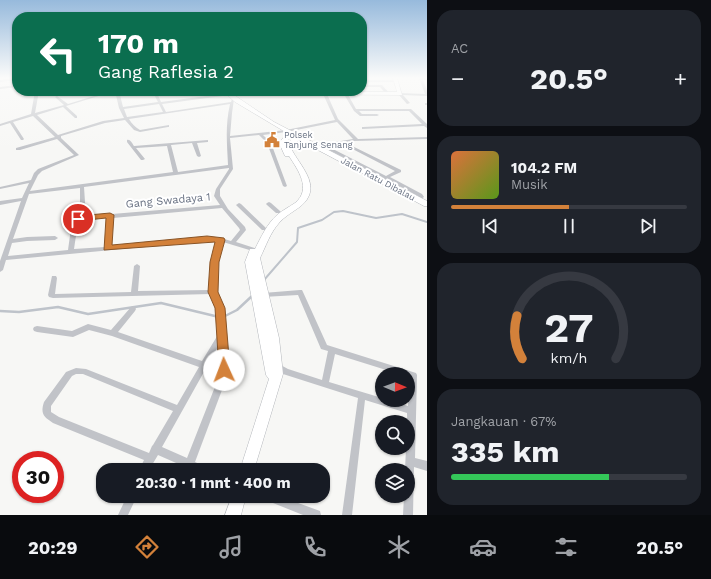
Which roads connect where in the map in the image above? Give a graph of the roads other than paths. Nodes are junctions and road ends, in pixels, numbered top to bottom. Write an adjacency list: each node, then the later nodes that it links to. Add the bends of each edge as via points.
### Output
1 (34, 102): 16 (street, via 32,111)
2 (62, 102): 12 (street)
3 (78, 102): 12 (street)
4 (118, 102): 13 (street)
5 (170, 102): 11 (street)
6 (210, 102): 15 (street)
7 (230, 102): 30 (street)
8 (238, 102): 27 (street, Jalan Ratu Dibalau)
9 (329, 102): 20 (street)
10 (350, 102): 14 (street)
11 (158, 103): 13 (street); 15 (street)
12 (66, 106): 16 (street); 18 (street)
13 (121, 108): 19 (street)
14 (355, 110): 17 (street, via 359,115); 24 (street, via 410,110)
15 (165, 113): 19 (street)
16 (34, 114): 21 (street); 29 (street)
17 (377, 114)
18 (76, 117)
19 (127, 118): 23 (street, via 138,131); 29 (street, via 96,124)
20 (338, 121): 27 (street); 35 (street)
21 (11, 122): 22 (street); 34 (street)
22 (0, 125)
23 (168, 126)
24 (426, 126): 25 (street)
25 (375, 127): 26 (street); 33 (street)
26 (363, 128)
27 (288, 132): 28 (street); 32 (street, Jalan Ratu Dibalau); 61 (street, via 282,145 300,174 302,192 299,199)
28 (260, 134): 30 (street); 52 (street, via 269,143)
29 (58, 136): 44 (street); 50 (street, via 77,155 40,170)
30 (228, 137): 47 (street)
31 (427, 137): 33 (street)
32 (299, 138): 43 (street, Jalan Ratu Dibalau); 70 (street, via 289,144 288,148 306,178 307,193 300,204 278,219)
33 (382, 138): 35 (street)
34 (22, 139)
35 (356, 140): 39 (street)
36 (128, 141): 42 (street)
37 (207, 141): 38 (street)
38 (194, 142): 40 (street); 45 (street)
39 (342, 142): 41 (street); 49 (street, via 399,171)
40 (169, 144): 42 (street); 48 (street)
41 (323, 145): 43 (street); 49 (street)
42 (134, 147): 46 (street)
43 (316, 147): 49 (street, Jalan Ratu Dibalau)
44 (18, 149)
45 (199, 156)
46 (143, 159)
47 (231, 166): 48 (street); 60 (street, via 230,172 218,189 217,196)
48 (176, 173): 51 (street)
49 (383, 179): 58 (street, Jalan Ratu Dibalau)
50 (33, 181): 53 (street); 54 (street)
51 (82, 186): 54 (street); 63 (street)
52 (285, 186)
53 (0, 188)
54 (28, 193): 55 (street)
55 (24, 199): 56 (street); 67 (street)
56 (0, 204)
57 (269, 204): 61 (street)
58 (427, 204)
59 (238, 205): 64 (street)
60 (223, 206): 62 (street, Gang Swadaya 1); 68 (street, via 243,228)
61 (278, 212): 64 (street)
62 (110, 215): 63 (street, Gang Swadaya 1); 69 (street)
63 (83, 218): 71 (street, via 75,222)
64 (264, 229): 70 (street)
65 (55, 238): 67 (street)
66 (220, 240): 68 (street); 69 (street); 77 (street, via 214,262)
67 (9, 242): 72 (street)
68 (232, 243): 70 (street)
69 (108, 248): 71 (street)
70 (256, 250): 76 (street, via 250,262)
71 (71, 252): 72 (street)
72 (4, 258): 74 (street)
73 (137, 266): 78 (street)
74 (0, 270)
75 (54, 278): 78 (street, via 50,291 53,296)
76 (259, 289): 83 (street, via 301,293 322,345); 85 (street)
77 (213, 292): 78 (street); 81 (street, via 220,308)
78 (134, 294)
79 (134, 309): 82 (street)
80 (37, 329): 82 (street, via 73,334 88,327)
81 (223, 332): 84 (street); 95 (street, via 224,374)
82 (113, 334): 84 (street)
83 (332, 351): 86 (street); 89 (street, via 411,373 414,378)
84 (204, 366): 88 (street)
85 (276, 372): 86 (street); 96 (street)
86 (325, 384): 87 (street)
87 (362, 395): 89 (street); 105 (street)
88 (179, 410): 90 (street); 91 (street, via 83,371 70,374 47,405 47,414 56,420)
89 (412, 411): 92 (street)
90 (155, 449): 91 (street); 94 (street)
91 (150, 458): 93 (street)
92 (410, 461): 97 (street); 106 (street)
93 (148, 463)
94 (187, 463)
95 (189, 463)
96 (248, 463)
97 (427, 466)
98 (129, 503): 102 (street)
99 (237, 503): 103 (street)
100 (281, 503): 101 (street)
101 (300, 512): 104 (street)
102 (123, 515)
103 (233, 515)
104 (316, 515)
105 (347, 515)
106 (408, 515)

